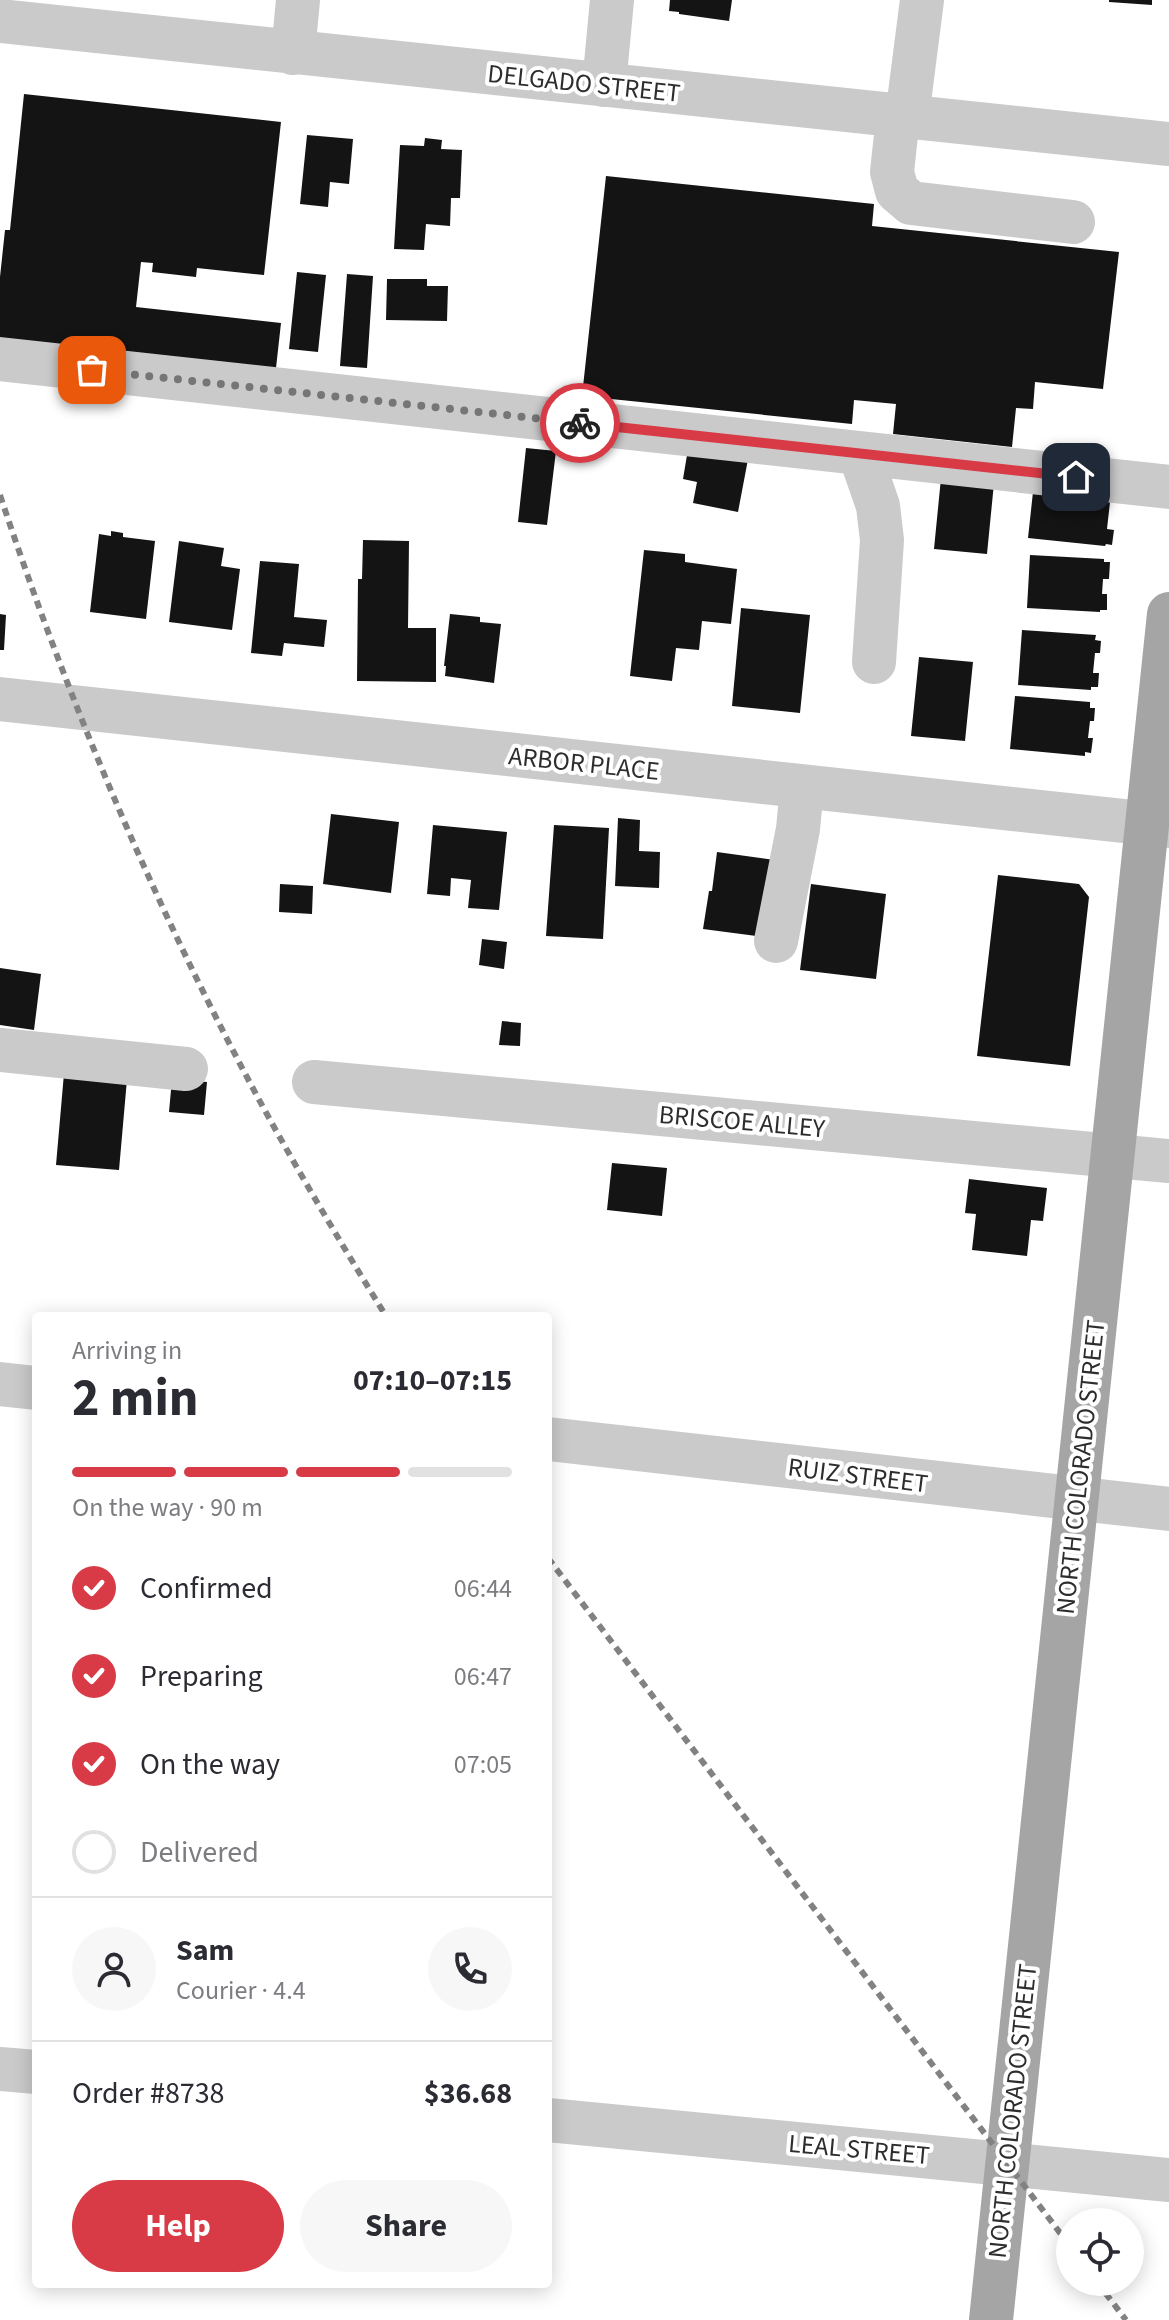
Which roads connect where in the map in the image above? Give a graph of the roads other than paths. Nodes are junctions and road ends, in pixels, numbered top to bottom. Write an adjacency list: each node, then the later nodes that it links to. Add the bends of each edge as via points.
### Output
1 (298, 0): 5 (street)
2 (612, 0): 6 (street)
3 (922, 0): 7 (street)
4 (0, 21): 5 (street, DELGADO STREET)
5 (293, 53): 6 (street, DELGADO STREET)
6 (604, 85): 7 (street, DELGADO STREET)
7 (902, 117): 8 (street, DELGADO STREET); 9 (street, via 892,172 897,191 911,203)
8 (1169, 144)
9 (1073, 222)
10 (0, 359): 11 (street)
11 (860, 454): 12 (street); 14 (street, via 878,506 882,540)
12 (1169, 487)
13 (1169, 614): 17 (main road, NORTH COLORADO STREET)
14 (874, 662)
15 (0, 699): 16 (street, ARBOR PLACE)
16 (802, 787): 17 (street, ARBOR PLACE); 18 (street)
17 (1158, 825): 22 (main road, NORTH COLORADO STREET)
18 (776, 941)
19 (0, 1050): 20 (street)
20 (186, 1069)
21 (314, 1082): 22 (street, BRISCOE ALLEY)
22 (1113, 1155): 23 (street, BRISCOE ALLEY); 27 (main road, NORTH COLORADO STREET)
23 (1169, 1161)
24 (0, 1384): 25 (street)
25 (32, 1388)
26 (552, 1439): 27 (street, RUIZ STREET)
27 (1077, 1500): 28 (street, RUIZ STREET); 32 (main road, NORTH COLORADO STREET)
28 (1169, 1509)
29 (0, 2069): 30 (street)
30 (32, 2072)
31 (552, 2120): 32 (street, LEAL STREET)
32 (1006, 2163): 33 (street, LEAL STREET); 34 (main road, NORTH COLORADO STREET)
33 (1169, 2180)
34 (991, 2320)

